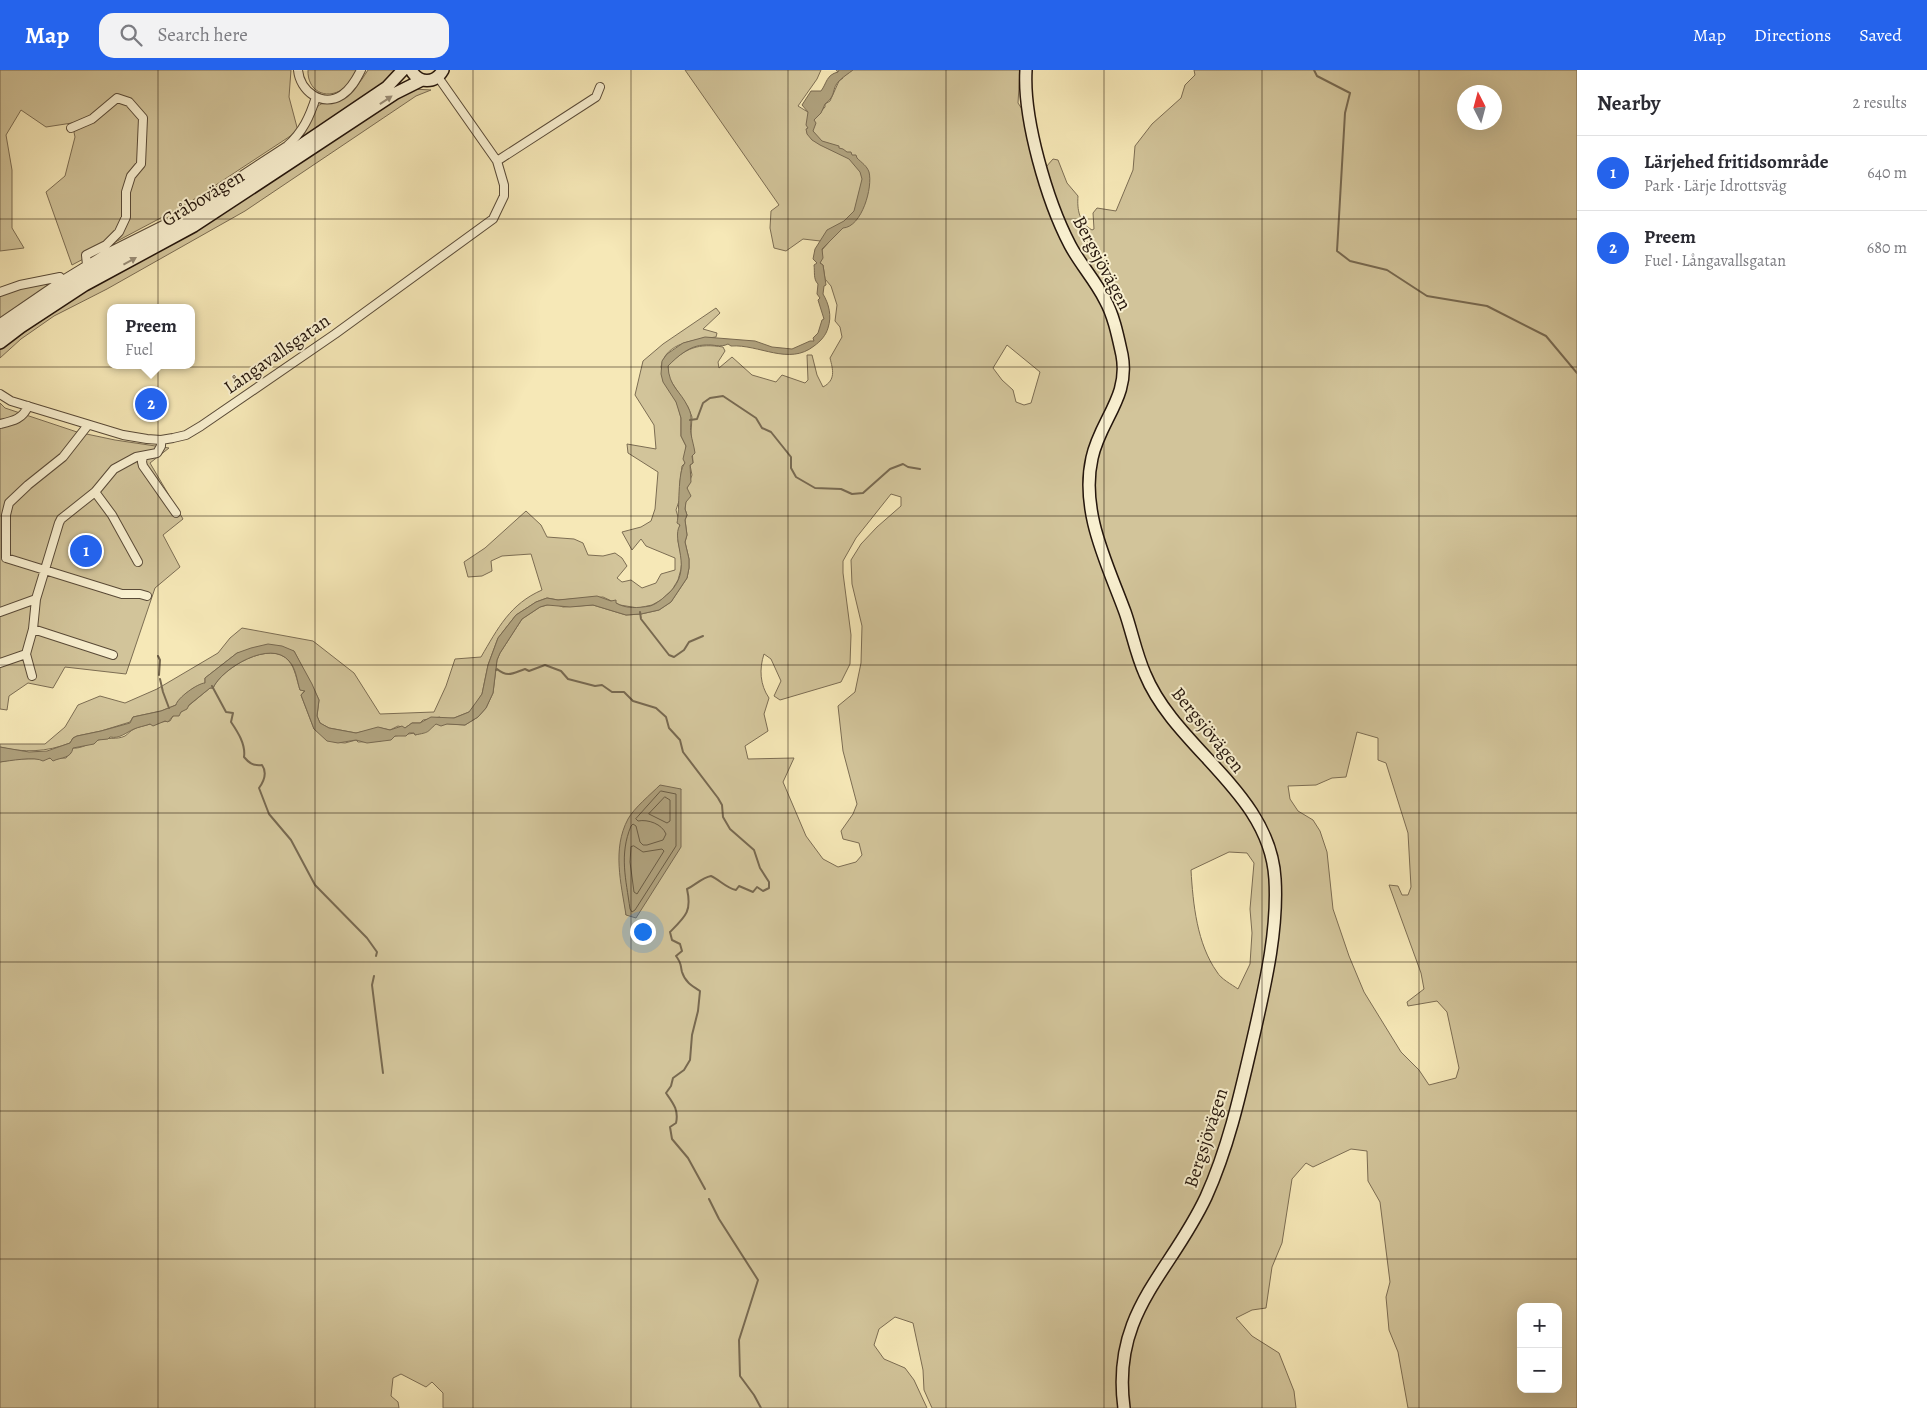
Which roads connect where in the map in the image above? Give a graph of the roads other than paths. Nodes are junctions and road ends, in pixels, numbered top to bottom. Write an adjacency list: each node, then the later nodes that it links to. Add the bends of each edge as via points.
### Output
1 (298, 70): 9 (street, via 303,87)
2 (361, 70): 9 (street, via 353,85 341,95 332,99)
3 (403, 70): 16 (main road, Gråbovägen, via 387,87 251,179 178,225 56,294)
4 (411, 70): 7 (main road)
5 (1026, 70): 37 (main road, Bergsjövägen, via 1031,128 1049,192 1068,242 1108,306 1123,360 1120,392 1091,461 1090,500 1096,533 1154,692 1256,819 1270,847 1275,878 1273,928 1264,987 1233,1120 1204,1200 1134,1320 1124,1357)
6 (440, 74): 7 (main road, Gråbovägen, via 430,81); 11 (street, Långavallsgatan)
7 (422, 80): 17 (main road, Gråbovägen, one-way to 7, via 60,301 194,226 396,93)
8 (600, 87): 11 (street, via 596,97)
9 (316, 97): 12 (street, via 305,126 287,146 177,218)
10 (71, 128): 12 (street, via 92,119 117,98 129,102 143,118 141,164 128,184 126,217 119,232 106,245 86,254)
11 (497, 161): 22 (street, Långavallsgatan, via 504,196 493,219 201,426 186,435)
12 (87, 265): 13 (street)
13 (63, 280): 14 (street, via 60,277 20,284); 15 (street)
14 (0, 292)
15 (0, 323)
16 (0, 333)
17 (0, 343)
18 (0, 394): 19 (street, Långavallsgatan)
19 (28, 406): 20 (street, via 20,418); 21 (street, Långavallsgatan)
20 (0, 424)
21 (88, 425): 22 (street, Långavallsgatan, via 123,435); 26 (street, via 63,457 10,504 6,515)
22 (161, 440): 23 (street, via 157,453)
23 (143, 456): 24 (street, via 125,461 114,469); 25 (street, via 143,466)
24 (95, 492): 27 (street); 28 (street, via 61,519)
25 (176, 513)
26 (3, 560): 28 (street)
27 (138, 562)
28 (45, 570): 29 (street, via 122,594); 30 (street)
29 (147, 596)
30 (36, 599): 31 (street); 32 (street)
31 (0, 612)
32 (33, 629): 33 (street); 34 (street)
33 (26, 654): 35 (street); 36 (street)
34 (113, 655)
35 (0, 663)
36 (32, 676)
37 (1124, 1408)

